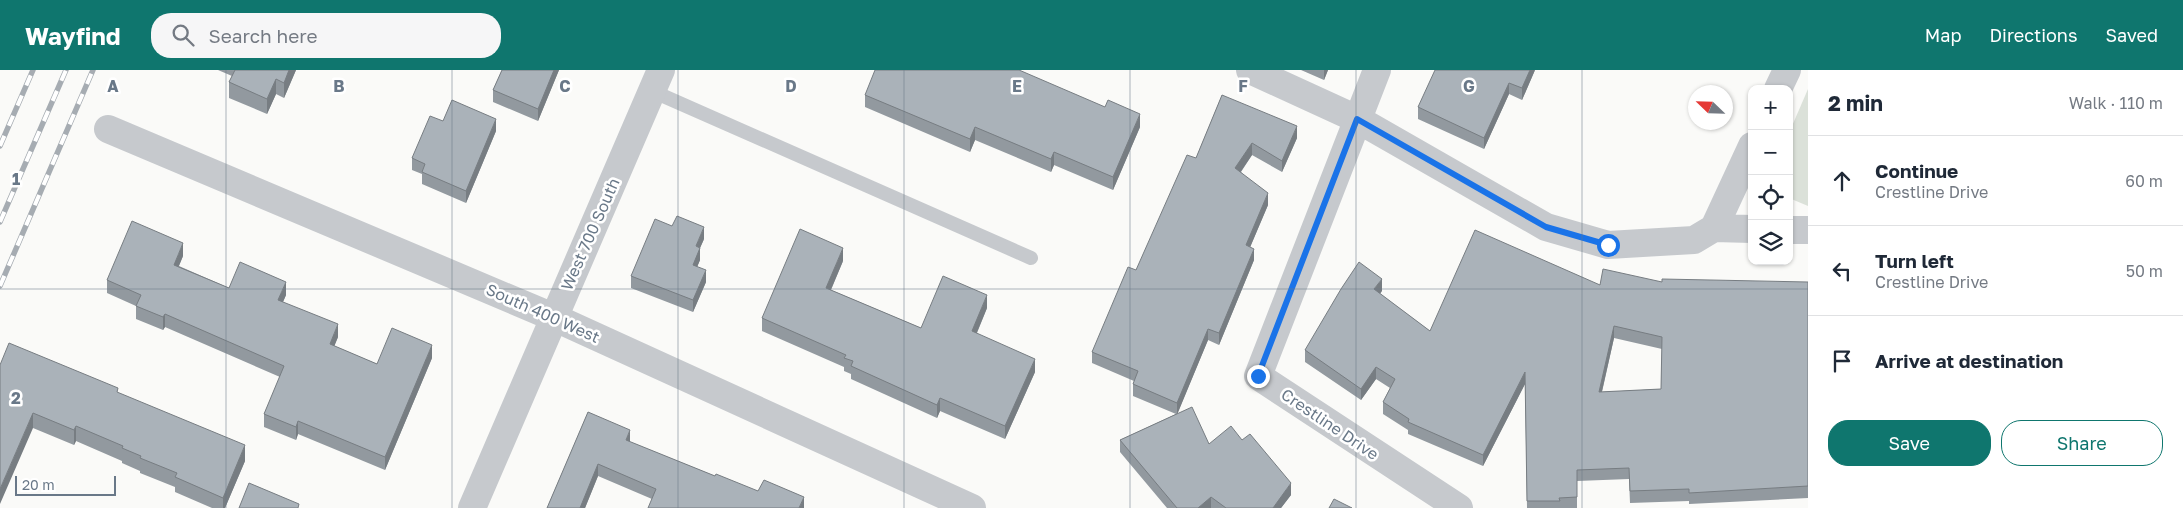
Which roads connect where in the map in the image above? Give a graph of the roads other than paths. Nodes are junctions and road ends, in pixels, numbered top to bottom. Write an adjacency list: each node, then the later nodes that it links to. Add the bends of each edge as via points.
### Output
1 (1250, 70): 6 (street)
2 (1377, 70): 6 (street)
3 (1787, 70): 5 (street)
4 (656, 80): 13 (lane); 14 (street, West 700 South)
5 (1780, 85)
6 (1357, 119): 9 (street, via 1546,227 1608,245 1694,240); 15 (street, Crestline Drive, via 1258,376)
7 (108, 129): 14 (street, South 400 West)
8 (1748, 155): 9 (street)
9 (1714, 228): 10 (street)
10 (1748, 229)
11 (1793, 230): 12 (street)
12 (1808, 230)
13 (1031, 258)
14 (553, 317): 16 (street, West 700 South); 17 (street, South 400 West)
15 (1429, 500): 18 (street, Crestline Drive)
16 (472, 508)
17 (972, 508)
18 (1459, 508)

